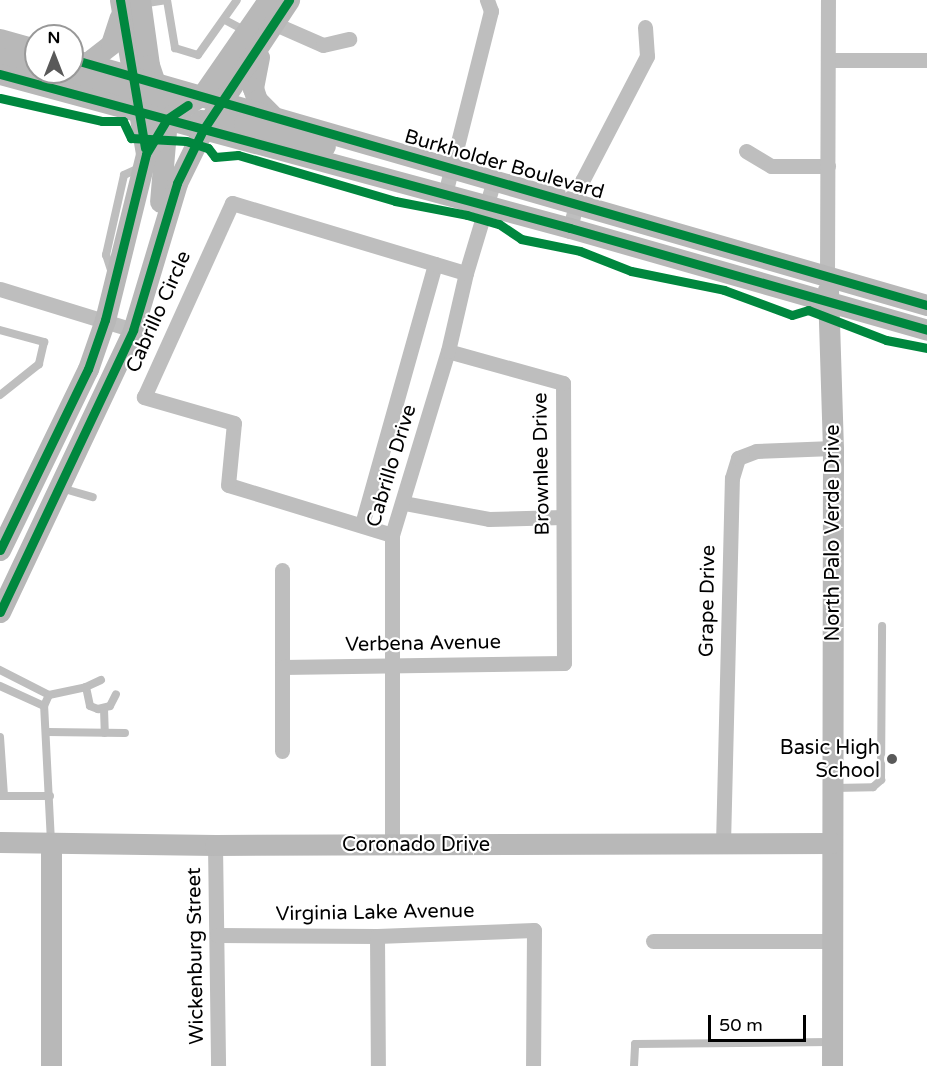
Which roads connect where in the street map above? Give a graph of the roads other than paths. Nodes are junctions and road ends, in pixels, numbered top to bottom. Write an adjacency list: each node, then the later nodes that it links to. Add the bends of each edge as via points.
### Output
1 (166, 0): 7 (lane); 8 (lane, via 175,48 198,55)
2 (237, 0): 8 (lane)
3 (268, 0): 12 (street)
4 (289, 0): 9 (street)
5 (487, 0): 35 (street, via 491,11)
6 (828, 0): 17 (street, North Palo Verde Drive)
7 (130, 3): 16 (street, via 111,44); 23 (street); 24 (street)
8 (225, 20): 12 (lane)
9 (275, 24): 12 (street); 13 (street, via 323,45)
10 (645, 27): 38 (street, via 647,56 582,181)
11 (0, 39): 14 (street)
12 (255, 39): 25 (street); 26 (street); 28 (street, via 253,88 257,100)
13 (349, 39)
14 (24, 46)
15 (0, 58): 20 (street)
16 (84, 58)
17 (828, 60): 18 (street); 34 (street, North Palo Verde Drive)
18 (927, 60)
19 (84, 63): 23 (street, Burkholder Boulevard)
20 (24, 64)
21 (0, 74): 27 (street)
22 (84, 76): 23 (street)
23 (133, 83): 24 (street, Burkholder Boulevard); 27 (street)
24 (157, 90): 25 (street, Burkholder Boulevard); 29 (street)
25 (196, 100): 26 (street, Burkholder Boulevard); 29 (street)
26 (224, 100): 28 (street, Burkholder Boulevard); 30 (street)
27 (140, 114): 29 (street); 33 (street)
28 (272, 115): 32 (street, Burkholder Boulevard)
29 (167, 119): 30 (street); 33 (street); 41 (street, via 165,170)
30 (206, 125): 32 (street, via 244,123 369,158); 37 (street); 41 (street, via 177,183)
31 (746, 151): 34 (street, via 771,166)
32 (405, 155): 35 (street, Burkholder Boulevard)
33 (144, 160): 48 (street)
34 (828, 166): 44 (street, North Palo Verde Drive)
35 (452, 168): 36 (street, Burkholder Boulevard); 37 (street)
36 (494, 180): 38 (street, Burkholder Boulevard); 39 (street, Cabrillo Drive)
37 (445, 194): 39 (street)
38 (576, 203): 40 (street); 44 (street, Burkholder Boulevard)
39 (488, 206): 40 (street); 43 (street, Cabrillo Drive)
40 (570, 228): 46 (street)
41 (151, 262): 50 (street)
42 (435, 264): 43 (street, Cabrillo Circle); 60 (street); 60 (street, Cabrillo Circle, via 232,203 144,397 234,423 228,485)
43 (466, 273): 53 (street, Cabrillo Drive)
44 (827, 277): 46 (street, North Palo Verde Drive); 47 (street, Burkholder Boulevard)
45 (0, 289): 48 (street)
46 (829, 302): 51 (street); 55 (street, North Palo Verde Drive)
47 (927, 305)
48 (105, 320): 50 (street); 62 (street, via 88,369)
49 (1, 330): 52 (lane); 54 (lane, via 44,342 39,363)
50 (133, 330): 56 (street)
51 (927, 330)
52 (0, 340)
53 (448, 351): 58 (street, Cabrillo Drive); 59 (street, Brownlee Drive, via 563,383)
54 (0, 395)
55 (833, 448): 84 (street, North Palo Verde Drive); 89 (street, Grape Drive, via 756,451 738,458 735,468)
56 (60, 488): 57 (lane); 64 (street)
57 (93, 497)
58 (404, 503): 59 (street, via 489,519); 61 (street, Cabrillo Drive)
59 (563, 517): 66 (street, Brownlee Drive)
60 (362, 524): 61 (street, Cabrillo Circle)
61 (392, 535): 68 (street, Cabrillo Drive)
62 (0, 550)
63 (282, 570): 67 (street)
64 (0, 612)
65 (882, 626): 84 (lane, via 881,780 873,787)
66 (564, 663): 68 (street, Verbena Avenue)
67 (282, 667): 68 (street, Verbena Avenue); 83 (street)
68 (390, 667): 92 (street, Cabrillo Drive)
69 (0, 670): 70 (lane)
70 (19, 680): 74 (lane); 76 (lane)
71 (101, 680): 73 (lane)
72 (0, 686): 74 (lane)
73 (86, 687): 76 (lane); 78 (lane, via 90,706)
74 (14, 692): 77 (lane)
75 (116, 694): 78 (lane, via 113,704)
76 (49, 695): 77 (lane)
77 (44, 706): 79 (lane)
78 (104, 709): 80 (lane)
79 (48, 732): 80 (lane); 86 (lane)
80 (105, 733): 81 (lane)
81 (125, 733)
82 (0, 737): 85 (lane)
83 (282, 751)
84 (832, 788): 90 (street, North Palo Verde Drive)
85 (2, 796): 86 (lane)
86 (50, 796): 88 (lane)
87 (0, 842): 88 (street, Coronado Drive)
88 (51, 843): 91 (street, Coronado Drive); 98 (street)
89 (723, 843): 90 (street, Coronado Drive); 92 (street, Coronado Drive)
90 (832, 843): 96 (street, North Palo Verde Drive)
91 (215, 845): 92 (street, Coronado Drive); 93 (street, Wickenburg Street)
92 (392, 845)
93 (217, 935): 94 (street, Virginia Lake Avenue); 99 (street, Wickenburg Street)
94 (377, 936): 100 (street); 101 (street, Virginia Lake Avenue, via 534,930)
95 (653, 940): 96 (street)
96 (831, 941): 97 (street, North Palo Verde Drive)
97 (832, 1042): 102 (lane, via 634,1044); 103 (street, North Palo Verde Drive)
98 (51, 1066)
99 (218, 1066)
100 (378, 1066)
101 (533, 1066)
102 (634, 1066)
103 (832, 1066)

